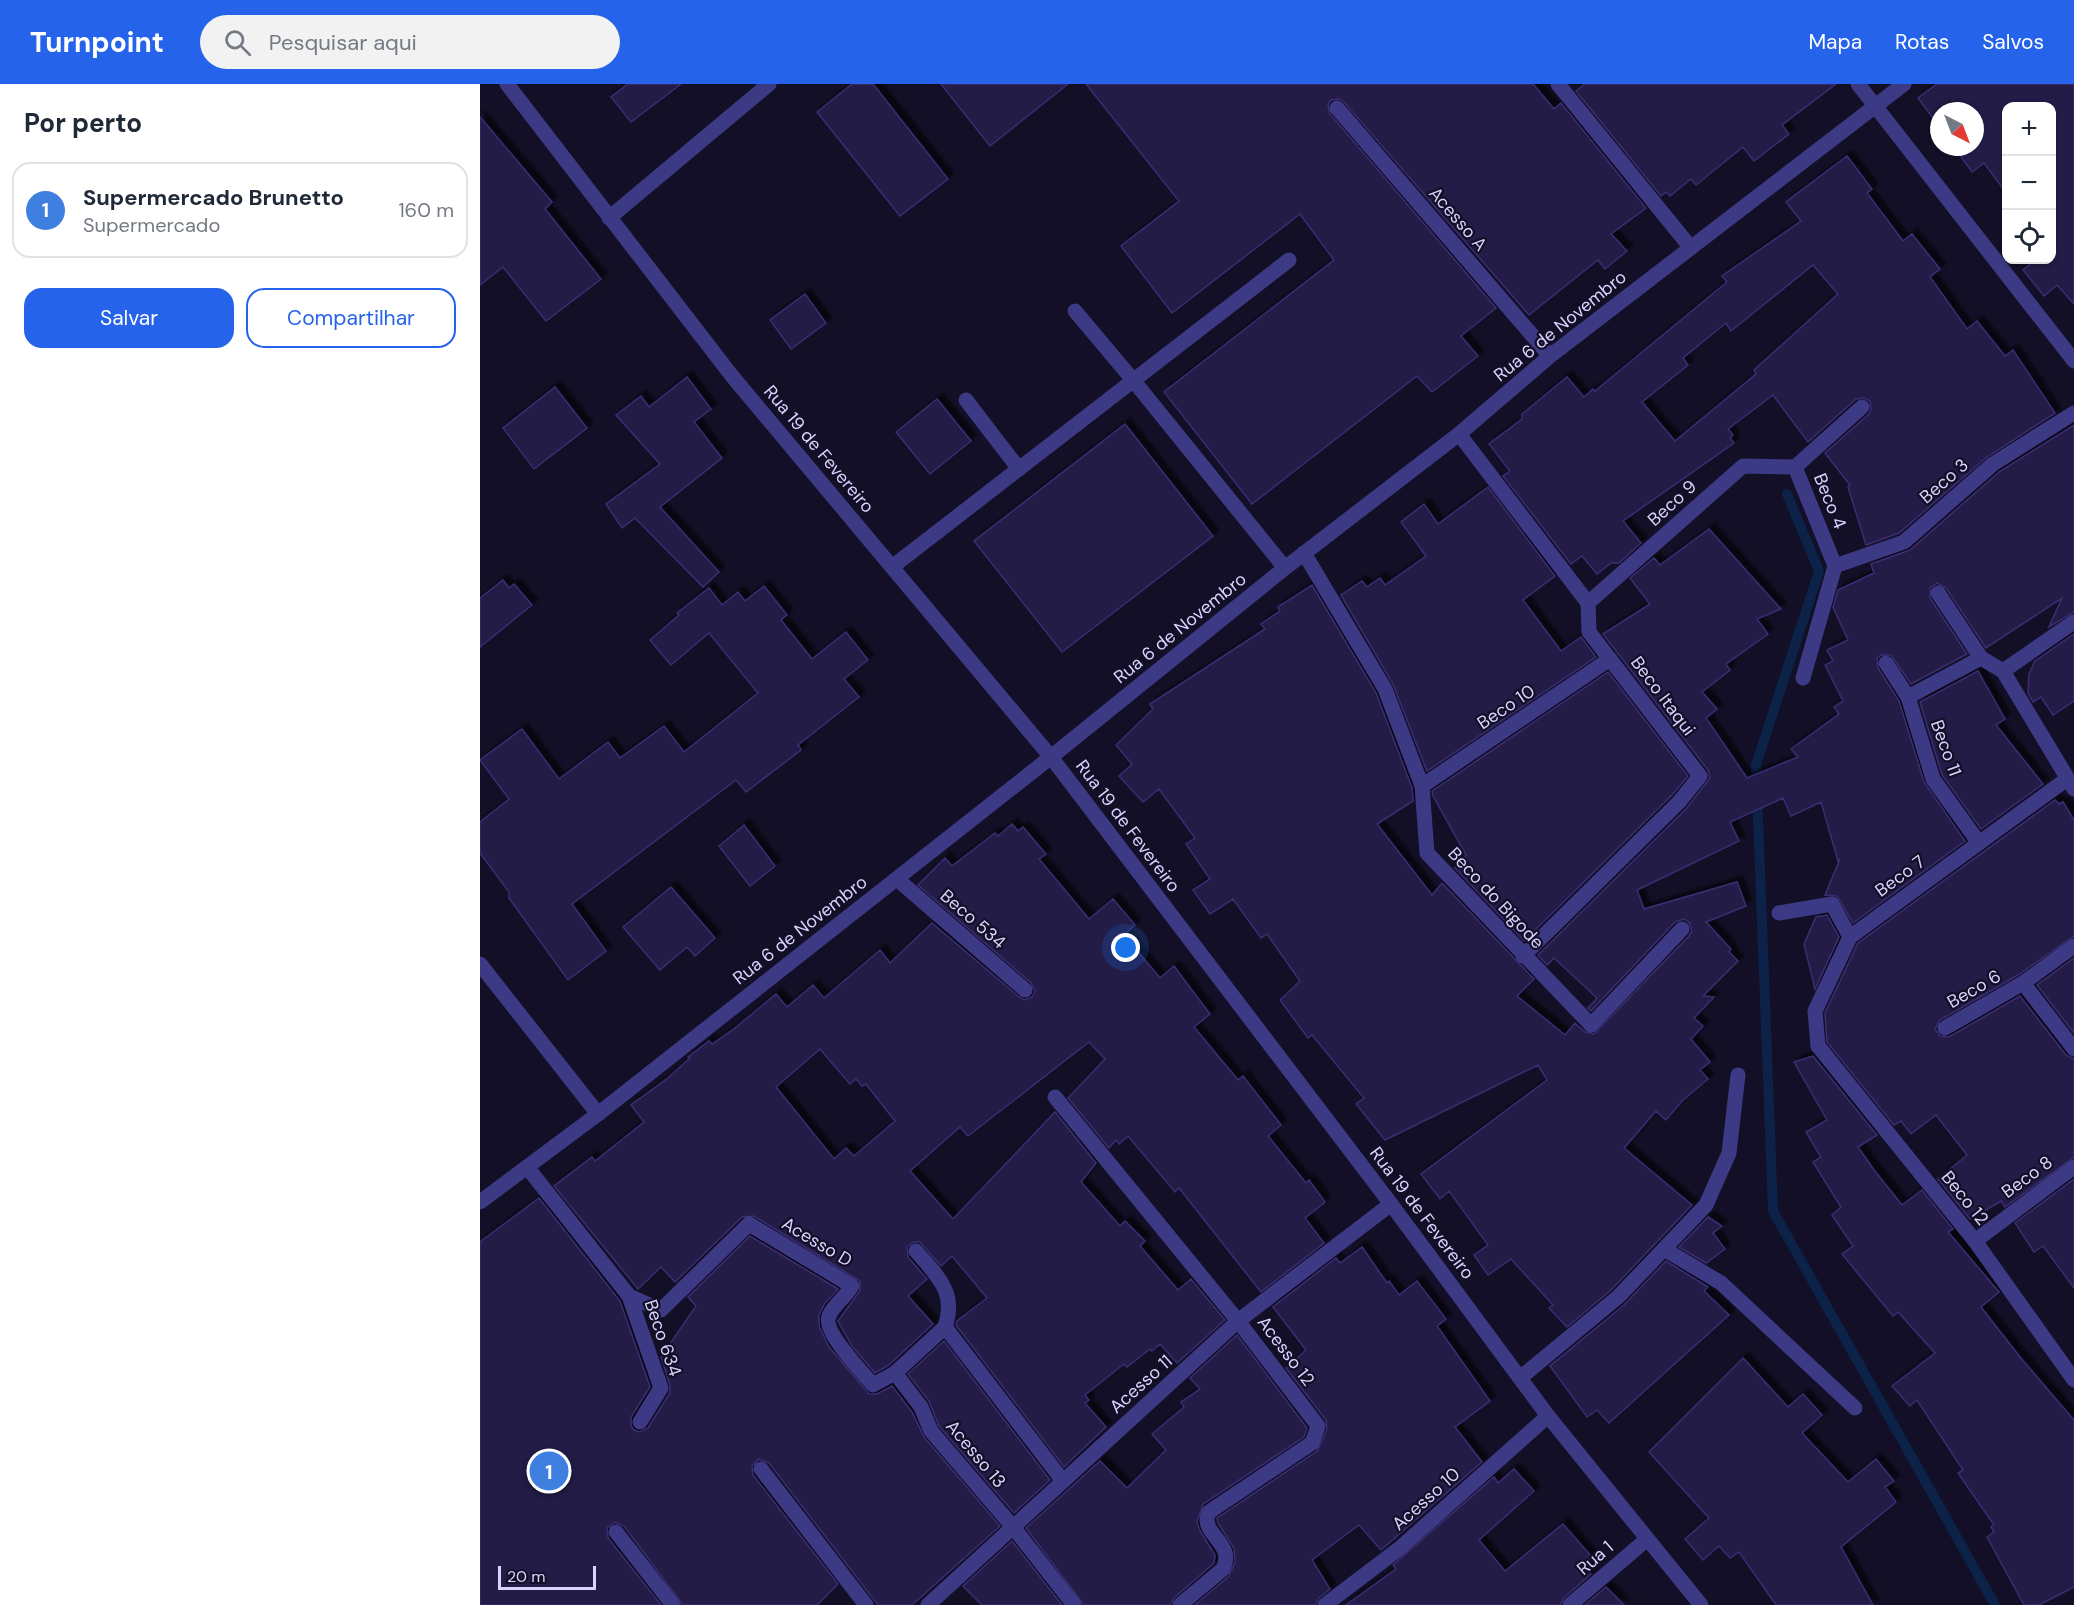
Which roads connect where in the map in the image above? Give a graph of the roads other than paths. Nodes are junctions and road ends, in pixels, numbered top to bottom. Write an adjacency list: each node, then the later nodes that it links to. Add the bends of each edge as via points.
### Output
1 (507, 84): 8 (street, Rua 19 de Fevereiro)
2 (769, 84): 8 (street)
3 (1558, 84): 9 (street)
4 (1858, 84): 6 (street)
5 (1904, 84): 6 (street, Rua 6 de Novembro)
6 (1875, 106): 9 (street, Rua 6 de Novembro); 13 (street)
7 (1337, 108): 12 (street, Acesso A)
8 (609, 218): 23 (street, Rua 19 de Fevereiro, via 732,376)
9 (1691, 248): 12 (street, Rua 6 de Novembro)
10 (1289, 260): 14 (street)
11 (1075, 311): 14 (street)
12 (1550, 356): 18 (street, Rua 6 de Novembro)
13 (2074, 361)
14 (1133, 380): 20 (street); 24 (street)
15 (966, 400): 20 (street)
16 (1862, 407): 19 (street, Beco 4)
17 (2074, 413): 22 (street, Beco 3, via 1993,464 1904,542)
18 (1459, 434): 21 (street, Rua 6 de Novembro); 26 (street)
19 (1795, 467): 22 (street, Beco 4); 26 (street, Beco 9, via 1743,466)
20 (1019, 469): 23 (street)
21 (1304, 553): 24 (street, Rua 6 de Novembro); 36 (street, Beco do Bigode, via 1385,689)
22 (1835, 566): 32 (street)
23 (892, 567): 34 (street, Rua 19 de Fevereiro)
24 (1285, 568): 34 (street, Rua 6 de Novembro)
25 (1938, 594): 28 (street)
26 (1588, 603): 29 (street, Beco Itaqui, via 1589,632)
27 (2074, 622): 31 (street)
28 (1981, 658): 31 (street); 33 (street)
29 (1610, 659): 36 (street, Beco 10); 43 (street, Beco Itaqui, via 1700,776 1680,802)
30 (1886, 663): 33 (street, Beco 11)
31 (2003, 671): 35 (street)
32 (1803, 678)
33 (1908, 697): 37 (street, Beco 11, via 1933,779)
34 (1051, 757): 38 (street, Rua 6 de Novembro); 56 (street, Rua 19 de Fevereiro)
35 (2070, 784): 37 (street, Beco 7)
36 (1422, 786): 43 (street, Beco do Bigode, via 1426,853)
37 (1979, 843): 41 (street, Beco 7)
38 (897, 879): 46 (street, Beco 534); 52 (street, Rua 6 de Novembro)
39 (1779, 913): 41 (street, via 1832,904)
40 (1682, 929): 43 (street, Beco do Bigode, via 1591,1025)
41 (1850, 937): 48 (street, Beco 7, via 1815,1011)
42 (2074, 946): 45 (street, Beco 6)
43 (1523, 956)
44 (480, 964): 52 (street)
45 (2022, 983): 47 (street, Beco 6); 49 (street, Beco 6)
46 (1025, 990)
47 (1945, 1028)
48 (1818, 1046): 57 (street, Beco 12)
49 (2074, 1049)
50 (1738, 1075): 58 (street, via 1728,1153 1706,1206)
51 (1055, 1097): 61 (street, Acesso 12)
52 (598, 1114): 53 (street, Rua 6 de Novembro)
53 (527, 1167): 55 (street, Rua 6 de Novembro); 60 (street, Acesso D)
54 (2074, 1167): 57 (street, Beco 8)
55 (480, 1202)
56 (1391, 1204): 61 (street, Acesso 11); 64 (street, Rua 19 de Fevereiro)
57 (1975, 1240): 65 (street, Beco 12)
58 (1664, 1249): 64 (street, via 1618,1297); 66 (street, via 1721,1283)
59 (916, 1251): 62 (street, via 949,1296 950,1312)
60 (629, 1296): 63 (street, Acesso D, via 661,1310 749,1224 852,1286 828,1316 828,1324 873,1385); 68 (street, Beco 634, via 661,1388)
61 (1238, 1321): 70 (street, Acesso 11); 78 (street, Acesso 12, via 1318,1426 1318,1432 1312,1443 1209,1512 1208,1526 1227,1551 1227,1561 1223,1569)
62 (945, 1327): 63 (street, Acesso D); 70 (street)
63 (895, 1373): 71 (street, Acesso 13, via 921,1407 930,1431)
64 (1520, 1378): 67 (street, Rua 19 de Fevereiro)
65 (2074, 1380)
66 (1855, 1408)
67 (1548, 1416): 73 (street, Rua 19 de Fevereiro); 79 (street, Acesso 10, via 1400,1548)
68 (639, 1422)
69 (761, 1469): 75 (street)
70 (1063, 1482): 71 (street, Acesso 11)
71 (1013, 1527): 76 (street, Acesso 11); 77 (street, Acesso 13)
72 (616, 1532): 74 (street)
73 (1646, 1540): 80 (street, Rua 1); 81 (street, Rua 19 de Fevereiro)
74 (673, 1605)
75 (866, 1605)
76 (928, 1605)
77 (1074, 1605)
78 (1180, 1605)
79 (1325, 1605)
80 (1570, 1605)
81 (1701, 1605)

